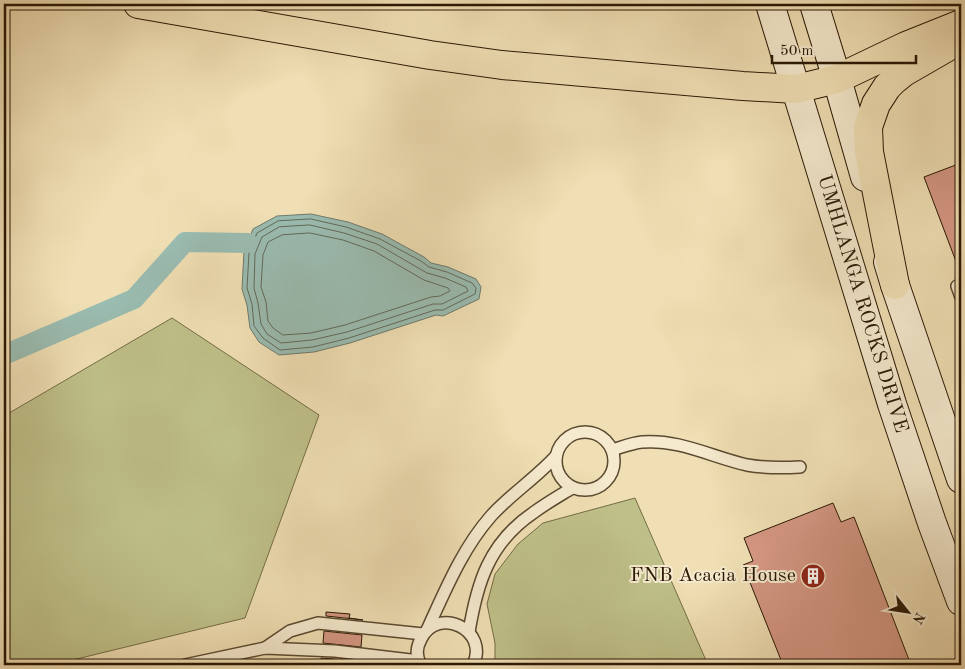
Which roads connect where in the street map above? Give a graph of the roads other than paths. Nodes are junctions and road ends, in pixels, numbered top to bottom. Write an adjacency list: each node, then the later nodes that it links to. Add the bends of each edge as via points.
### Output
1 (138, 4): 7 (highway, via 502,65)
2 (770, 4): 7 (main road, UMHLANGA ROCKS DRIVE)
3 (814, 4): 6 (main road, UMHLANGA ROCKS DRIVE)
4 (961, 24): 6 (highway)
5 (961, 38): 8 (highway, via 894,80 876,104 868,127 869,152)
6 (837, 79): 7 (highway); 8 (main road, UMHLANGA ROCKS DRIVE)
7 (796, 89): 14 (main road, UMHLANGA ROCKS DRIVE, via 892,404)
8 (895, 285): 12 (main road, UMHLANGA ROCKS DRIVE)
9 (612, 450): 10 (lane, via 601,435 582,431 565,439); 11 (lane, via 641,442 666,443 749,465); 13 (lane, via 613,470 601,486 592,490)
10 (556, 456): 13 (lane, via 558,474); 15 (lane, via 497,510 470,544)
11 (800, 468)
12 (961, 479)
13 (572, 488): 16 (lane, via 512,530 491,558 478,585)
14 (961, 601)
15 (425, 632): 16 (lane, via 444,623 462,626); 17 (lane, via 318,623 290,631); 18 (lane, via 418,647)
16 (469, 632): 20 (lane, via 476,651)
17 (265, 648): 18 (lane, via 335,651); 19 (lane)
18 (420, 663)
19 (185, 665)
20 (473, 665)

